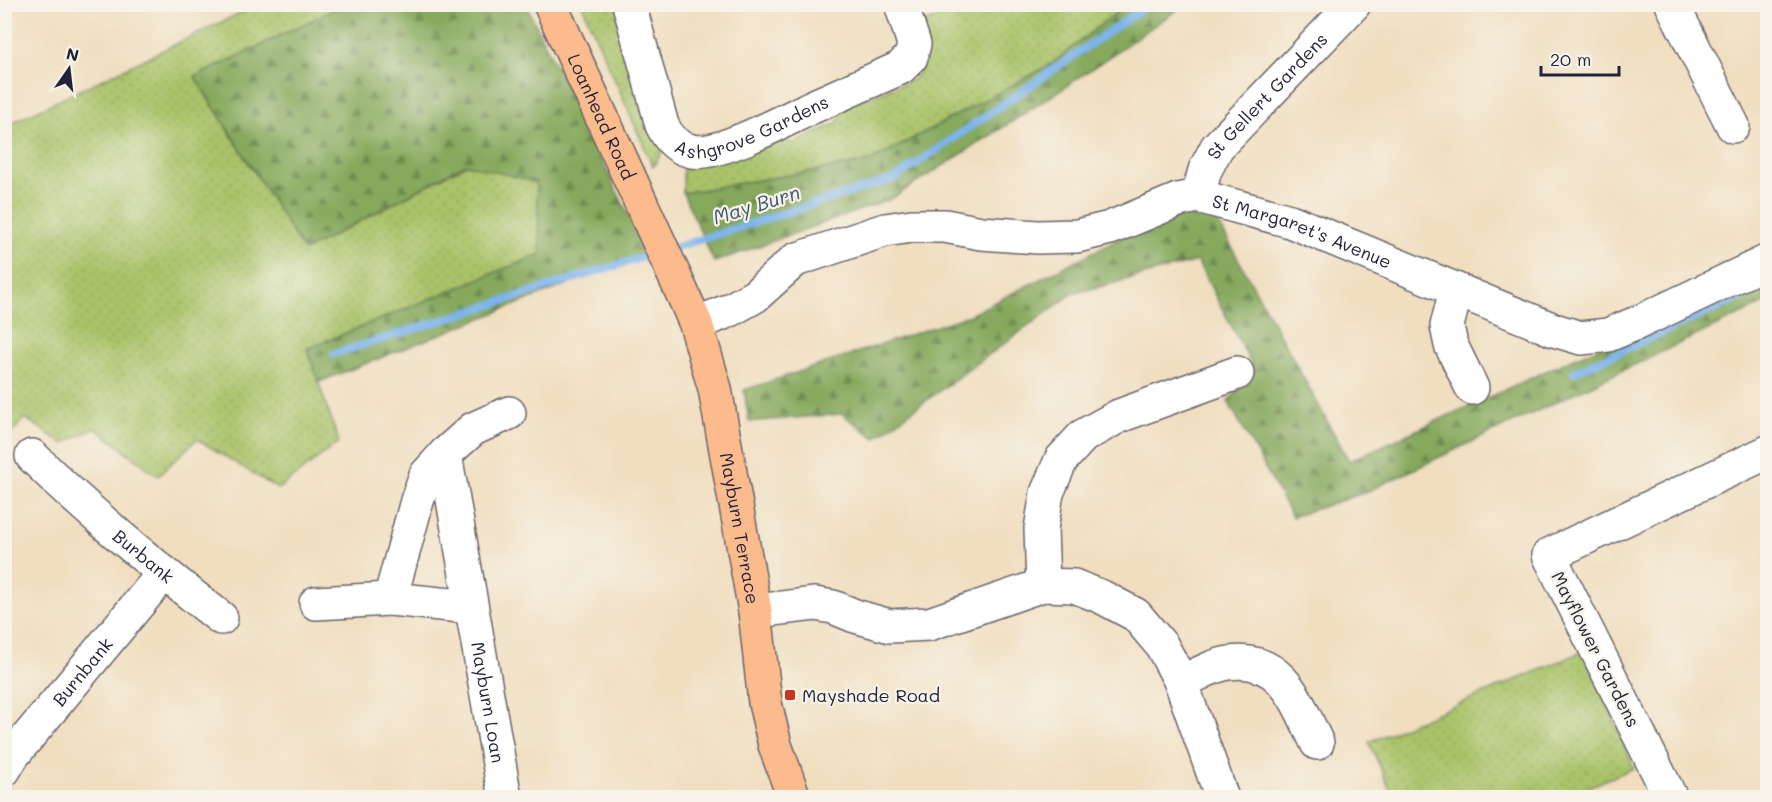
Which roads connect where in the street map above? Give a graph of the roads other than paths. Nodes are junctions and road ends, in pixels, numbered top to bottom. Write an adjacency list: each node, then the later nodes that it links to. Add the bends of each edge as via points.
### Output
1 (550, 4): 9 (main road, Loanhead Road)
2 (629, 4): 3 (street, Ashgrove Gardens, via 668,137 679,146 706,152 752,136 900,68 911,57 914,44)
3 (901, 4)
4 (1354, 4): 7 (street, St Gellert Gardens, via 1217,147)
5 (1672, 4): 6 (street)
6 (1733, 126)
7 (1198, 196): 10 (street, St Margaret's Avenue, via 1290,221); 11 (street, St Margaret's Avenue, via 1077,236 981,233 945,226 885,230 795,260 755,297)
8 (1767, 261): 10 (street, St Margaret's Avenue, via 1637,323 1608,335 1581,338)
9 (675, 276): 11 (main road, Mayburn Terrace)
10 (1456, 290): 13 (street, via 1447,326 1451,345)
11 (696, 324): 23 (main road, Mayburn Terrace, via 722,420)
12 (1224, 384): 19 (street, via 1119,416 1083,436 1061,460 1047,493 1041,528)
13 (1472, 388)
14 (509, 413): 16 (street, via 473,429)
15 (1767, 452): 31 (street, Mayflower Gardens, via 1549,555)
16 (445, 454): 20 (street, via 426,475); 22 (street, Mayburn Loan)
17 (32, 456): 18 (street, Burbank, via 77,481)
18 (164, 573): 24 (street, Burbank); 27 (street, Burnbank, via 13,754)
19 (1043, 585): 23 (street, via 929,624 890,626 814,604); 25 (street, via 1074,586 1136,615 1162,646)
20 (390, 599): 21 (street); 22 (street)
21 (316, 603)
22 (471, 607): 29 (street, Mayburn Loan)
23 (755, 611): 28 (main road, Mayburn Terrace, via 765,703)
24 (221, 618)
25 (1181, 682): 26 (street, via 1227,663 1255,662 1274,672 1292,691); 30 (street)
26 (1317, 743)
27 (4, 771)
28 (791, 791)
29 (505, 798)
30 (1222, 798)
31 (1671, 798)

